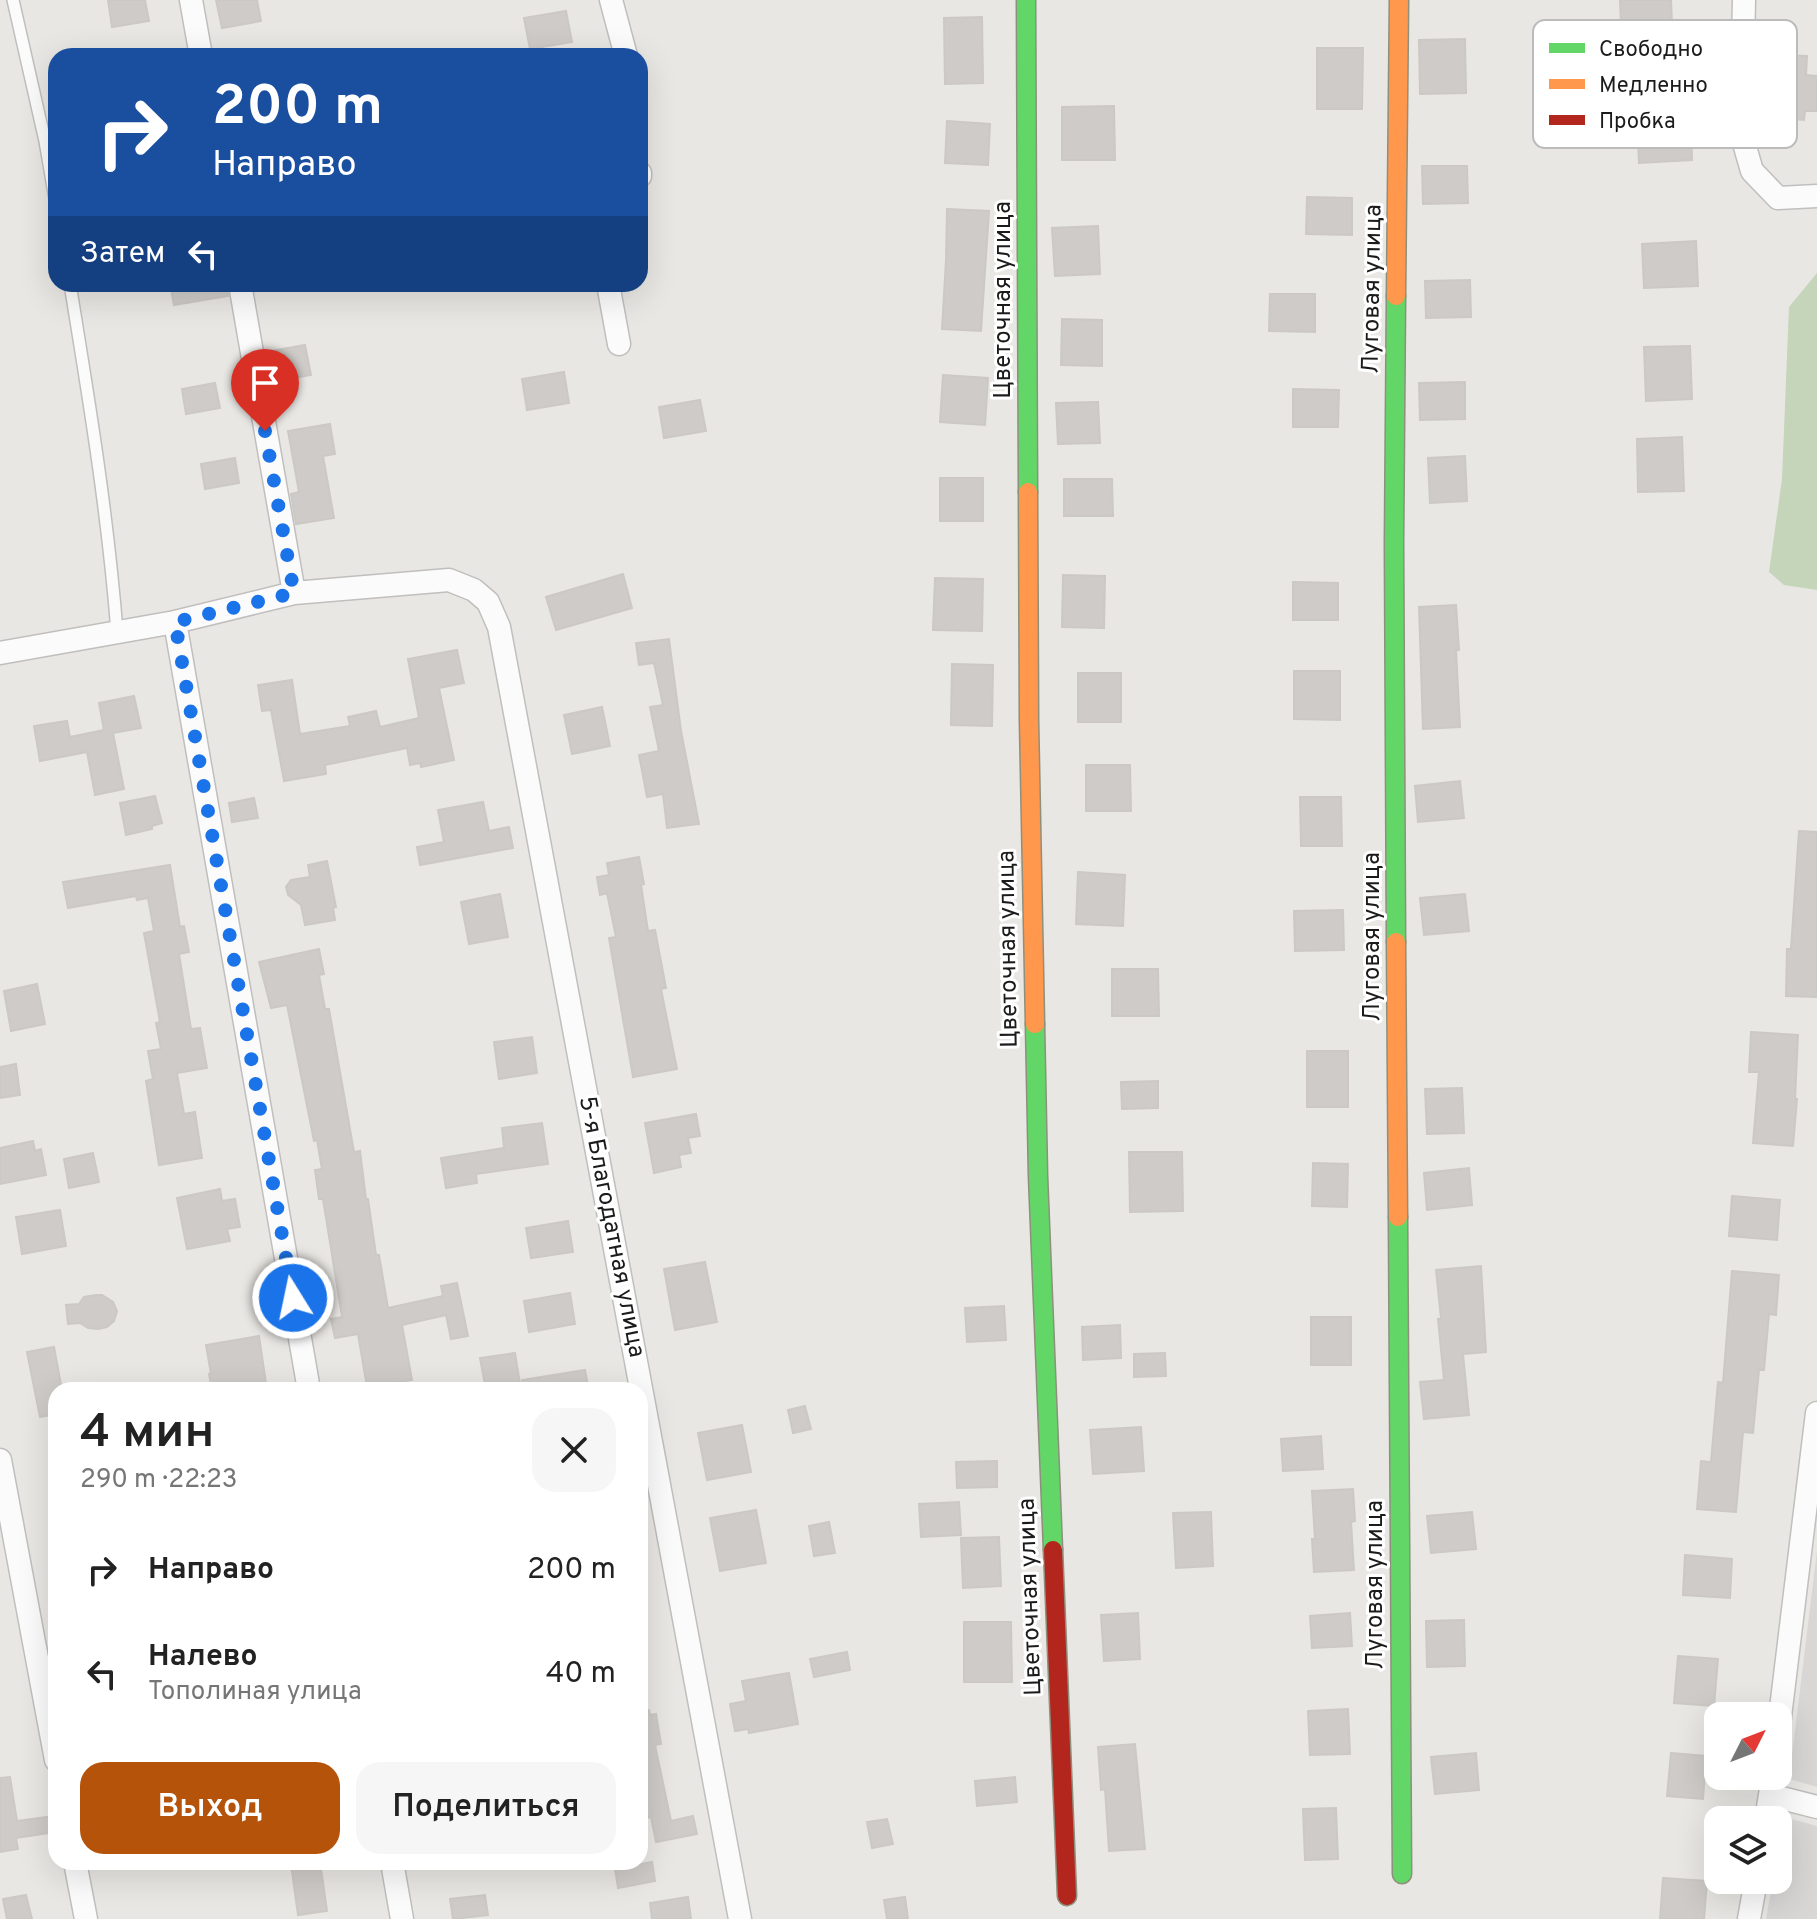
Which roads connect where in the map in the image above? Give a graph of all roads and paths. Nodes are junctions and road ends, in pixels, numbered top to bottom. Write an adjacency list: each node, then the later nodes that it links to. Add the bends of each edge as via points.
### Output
1 (13, 0): 11 (lane)
2 (191, 0): 8 (street)
3 (611, 0): 9 (street)
4 (1026, 0): 34 (street, Цветочная улица, via 1037,1145)
5 (1399, 0): 32 (street, Луговая улица, via 1394,543)
6 (1744, 0): 7 (street)
7 (1744, 20)
8 (200, 48)
9 (624, 48)
10 (1745, 148): 12 (street, via 1752,171 1778,198)
11 (48, 158)
12 (1817, 196)
13 (71, 292): 19 (lane, via 94,428)
14 (241, 292): 17 (street)
15 (609, 292): 16 (street)
16 (619, 344)
17 (294, 593): 18 (street); 22 (street, 5-я Благодатная улица, via 449,580 488,602 499,627)
18 (175, 622): 19 (street); 21 (street)
19 (117, 632): 20 (street)
20 (0, 653)
21 (308, 1382)
22 (640, 1382)
23 (1817, 1413): 26 (street)
24 (648, 1426): 37 (street, 5-я Благодатная улица)
25 (0, 1460): 27 (street)
26 (1782, 1702)
27 (48, 1717)
28 (1781, 1790): 29 (street)
29 (1817, 1807)
30 (77, 1870): 35 (street)
31 (393, 1870): 36 (street)
32 (1402, 1874)
33 (1753, 1894): 38 (street)
34 (1067, 1896)
35 (86, 1919)
36 (402, 1919)
37 (740, 1919)
38 (1749, 1919)

